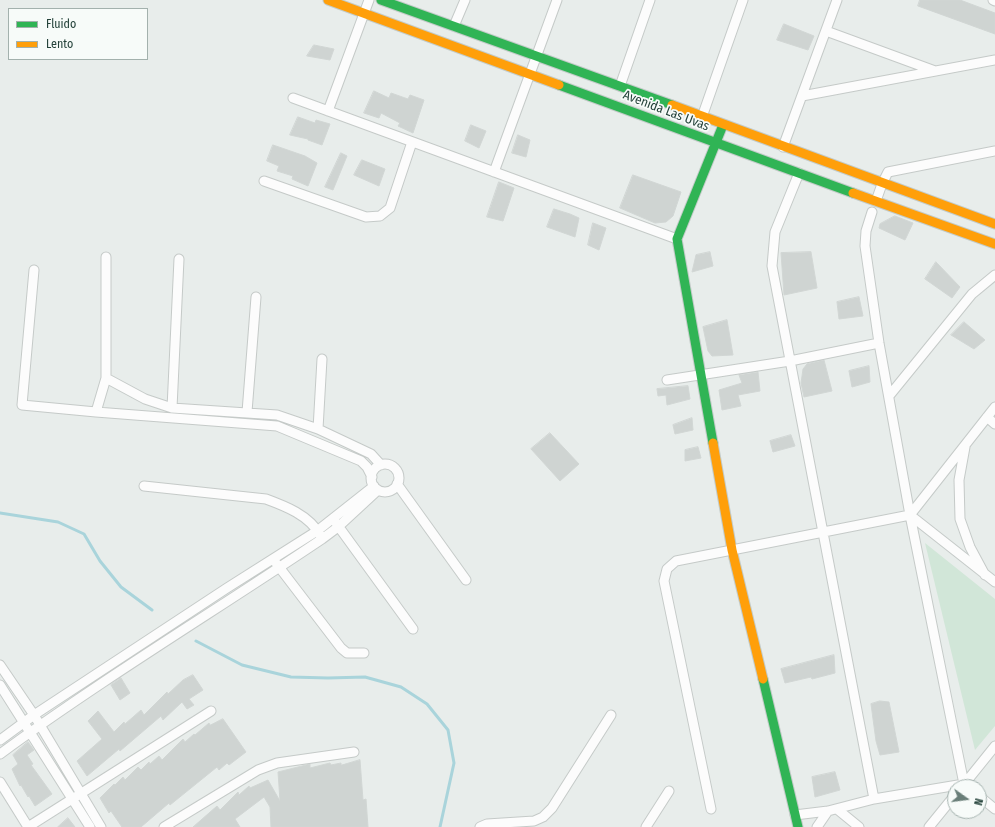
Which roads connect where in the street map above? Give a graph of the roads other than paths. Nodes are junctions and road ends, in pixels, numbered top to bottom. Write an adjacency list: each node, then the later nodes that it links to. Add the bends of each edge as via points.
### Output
1 (328, 0): 9 (street, Avenida Las Uvas)
2 (369, 0): 9 (street)
3 (381, 0): 10 (street, Avenida Las Uvas)
4 (465, 0): 10 (street)
5 (557, 0): 12 (street)
6 (650, 0): 16 (street)
7 (743, 0): 20 (street)
8 (837, 0): 11 (street)
9 (364, 13): 15 (street, Avenida Las Uvas); 19 (street)
10 (454, 26): 12 (street, Avenida Las Uvas)
11 (826, 31): 14 (street); 17 (street)
12 (536, 56): 15 (street); 16 (street, Avenida Las Uvas)
13 (995, 60): 14 (street)
14 (937, 71): 17 (street)
15 (530, 74): 23 (street, Avenida Las Uvas); 26 (street)
16 (620, 86): 20 (street, Avenida Las Uvas)
17 (802, 96): 24 (street)
18 (294, 98): 19 (street)
19 (328, 111): 22 (street)
20 (702, 117): 21 (street, Avenida Las Uvas)
21 (723, 125): 23 (street); 24 (street, Avenida Las Uvas)
22 (412, 142): 26 (street); 28 (street, via 390,208 380,216 366,217)
23 (715, 144): 27 (street, Avenida Las Uvas); 33 (street)
24 (783, 147): 29 (street, Avenida Las Uvas)
25 (995, 151): 29 (street, via 888,172)
26 (494, 172): 33 (street)
27 (799, 173): 30 (street, Avenida Las Uvas); 42 (street, via 775,232 772,266)
28 (264, 181)
29 (882, 184): 30 (street); 32 (street, Avenida Las Uvas)
30 (876, 201): 34 (street, Avenida Las Uvas)
31 (872, 212): 40 (street, via 864,246)
32 (995, 224)
33 (677, 239): 43 (street)
34 (995, 244)
35 (106, 257): 44 (street)
36 (179, 259): 48 (street)
37 (34, 270): 49 (street, via 22,405)
38 (995, 275): 46 (street, via 972,294)
39 (256, 297): 50 (street)
40 (879, 343): 42 (street); 46 (street)
41 (322, 359): 53 (street)
42 (790, 360): 43 (street); 62 (street)
43 (702, 375): 45 (street); 64 (street)
44 (106, 378): 48 (street, via 145,399); 49 (street)
45 (667, 380)
46 (888, 396): 59 (street)
47 (995, 407): 51 (street)
48 (172, 408): 50 (street)
49 (96, 412): 56 (street, via 278,426 361,461 367,467)
50 (248, 412): 53 (street, via 277,415)
51 (986, 417): 52 (street); 54 (street)
52 (995, 424)
53 (318, 429): 55 (street, via 371,454)
54 (966, 444): 59 (street); 67 (street, via 959,480 960,519 970,548)
55 (381, 465): 56 (street, via 375,469); 57 (street, via 390,465 397,471)
56 (375, 484): 57 (street, via 382,491 391,490); 60 (street); 61 (street)
57 (397, 484): 69 (street)
58 (144, 486): 63 (street, via 266,499 305,517)
59 (910, 515): 62 (street); 67 (street); 88 (street)
60 (333, 518): 61 (street); 63 (street)
61 (338, 527): 63 (street); 72 (street)
62 (823, 532): 64 (street); 94 (street)
63 (320, 535): 65 (street); 66 (street)
64 (732, 550): 97 (street, via 676,561 667,569 664,581); 100 (street)
65 (273, 559): 66 (street); 68 (street)
66 (279, 568): 71 (street); 73 (street, via 341,648 347,653)
67 (985, 574): 70 (street)
68 (245, 576): 71 (street); 78 (street)
69 (466, 580)
70 (995, 582)
71 (250, 586): 80 (street, via 168,638)
72 (413, 629)
73 (364, 653)
74 (0, 665): 78 (street)
75 (0, 685): 79 (street)
76 (210, 711): 93 (street)
77 (610, 714): 105 (street, via 552,808 543,817 534,821 487,824)
78 (34, 715): 79 (street); 80 (street)
79 (23, 722): 81 (street); 82 (street)
80 (39, 726): 81 (street); 86 (street)
81 (30, 732): 85 (street); 87 (street)
82 (0, 740)
83 (995, 746): 89 (street)
84 (354, 752): 104 (street, via 277,763 258,770)
85 (0, 754)
86 (58, 758): 87 (street); 93 (street)
87 (50, 762): 93 (street)
88 (964, 779)
89 (970, 779)
90 (0, 782): 101 (street)
91 (947, 789): 94 (street)
92 (668, 791): 106 (street)
93 (76, 796): 101 (street); 102 (street); 103 (street)
94 (874, 799): 99 (street)
95 (987, 802): 98 (street)
96 (947, 805): 110 (street)
97 (711, 809)
98 (995, 809)
99 (832, 810): 100 (street); 108 (street); 109 (street)
100 (795, 815): 107 (street)
101 (28, 827)
102 (90, 827)
103 (101, 827)
104 (164, 827)
105 (480, 827)
106 (646, 827)
107 (798, 827)
108 (817, 827)
109 (859, 827)
110 (929, 827)

